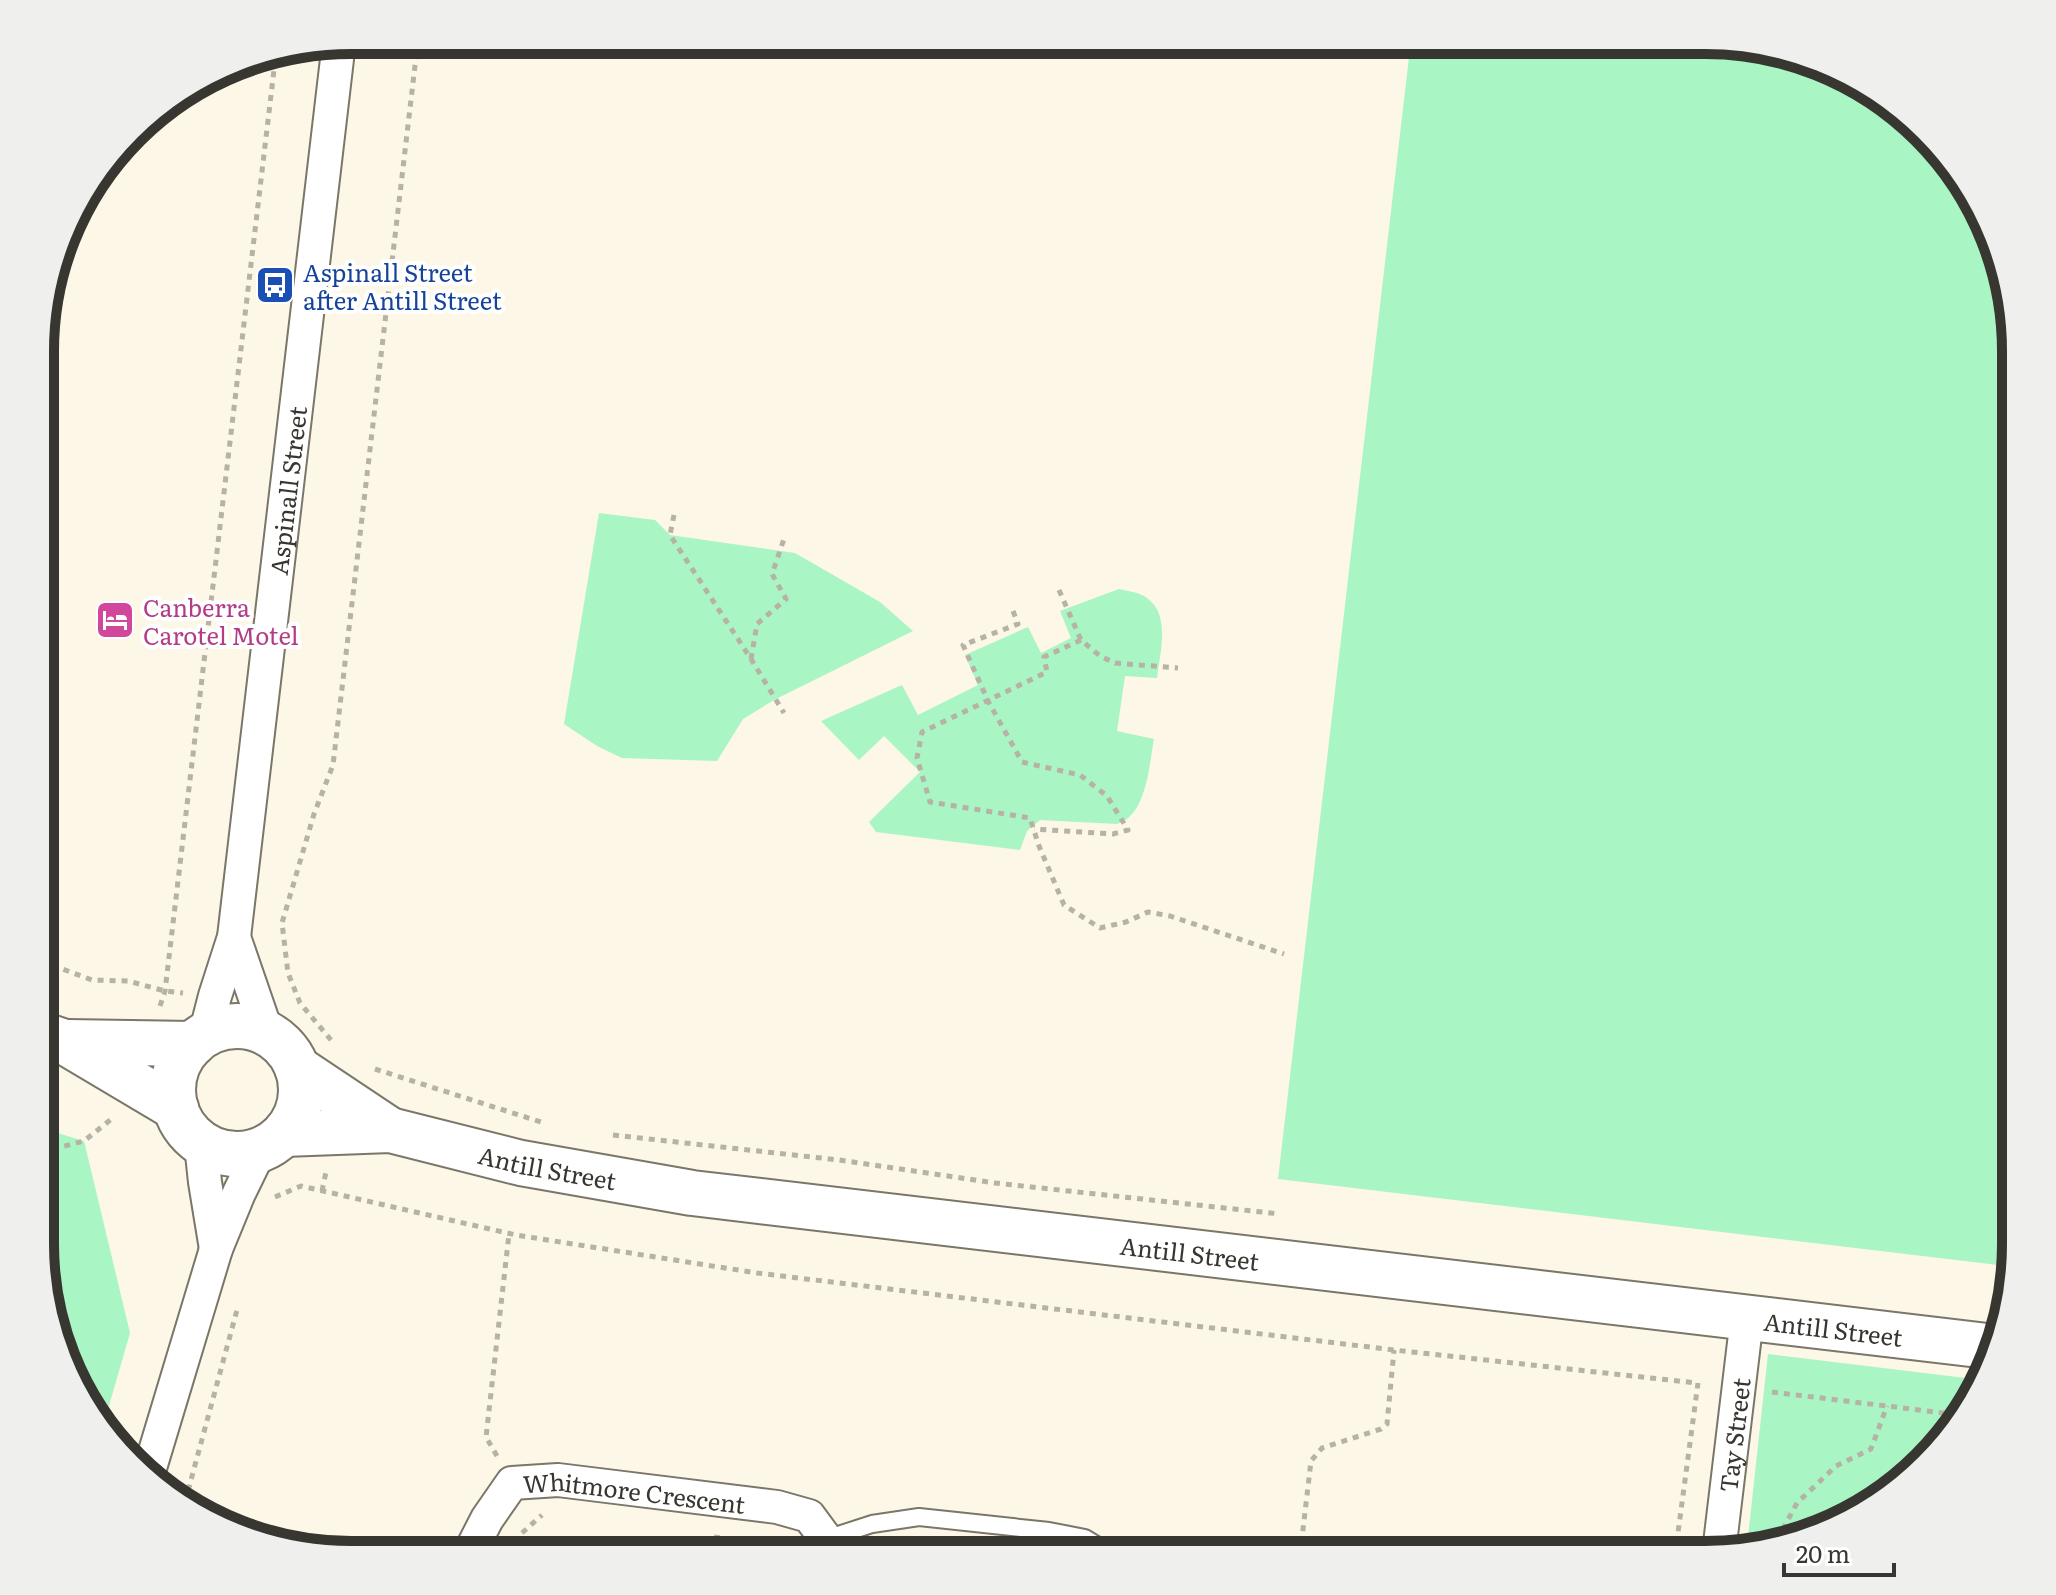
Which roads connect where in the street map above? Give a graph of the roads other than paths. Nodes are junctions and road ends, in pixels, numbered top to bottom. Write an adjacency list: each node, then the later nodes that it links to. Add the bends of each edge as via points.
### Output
1 (338, 55): 2 (street, Aspinall Street)
2 (234, 937): 3 (street, Aspinall Street); 6 (street, Aspinall Street)
3 (267, 1033): 6 (main road, via 226,1027); 7 (main road, via 291,1054)
4 (54, 1038): 6 (main road)
5 (54, 1039): 8 (main road)
6 (199, 1040): 8 (main road, via 175,1074)
7 (297, 1068): 9 (main road, Antill Street); 10 (main road, via 300,1103 294,1120)
8 (176, 1108): 11 (main road)
9 (390, 1130): 10 (main road, Antill Street); 13 (main road, Antill Street, via 521,1163 692,1193)
10 (272, 1142): 11 (main road, via 240,1155); 12 (street, via 239,1193)
11 (201, 1144): 12 (street)
12 (216, 1249): 15 (street)
13 (1747, 1318): 14 (main road, Antill Street); 16 (street, Tay Street)
14 (1983, 1346)
15 (151, 1464)
16 (1720, 1540)
17 (476, 1541): 18 (street, Whitmore Crescent, via 512,1483 558,1480 777,1507 809,1516)
18 (824, 1541)
19 (839, 1541): 20 (lane, Whitmore Crescent, via 872,1524 919,1517 1049,1531)
20 (1090, 1541)

